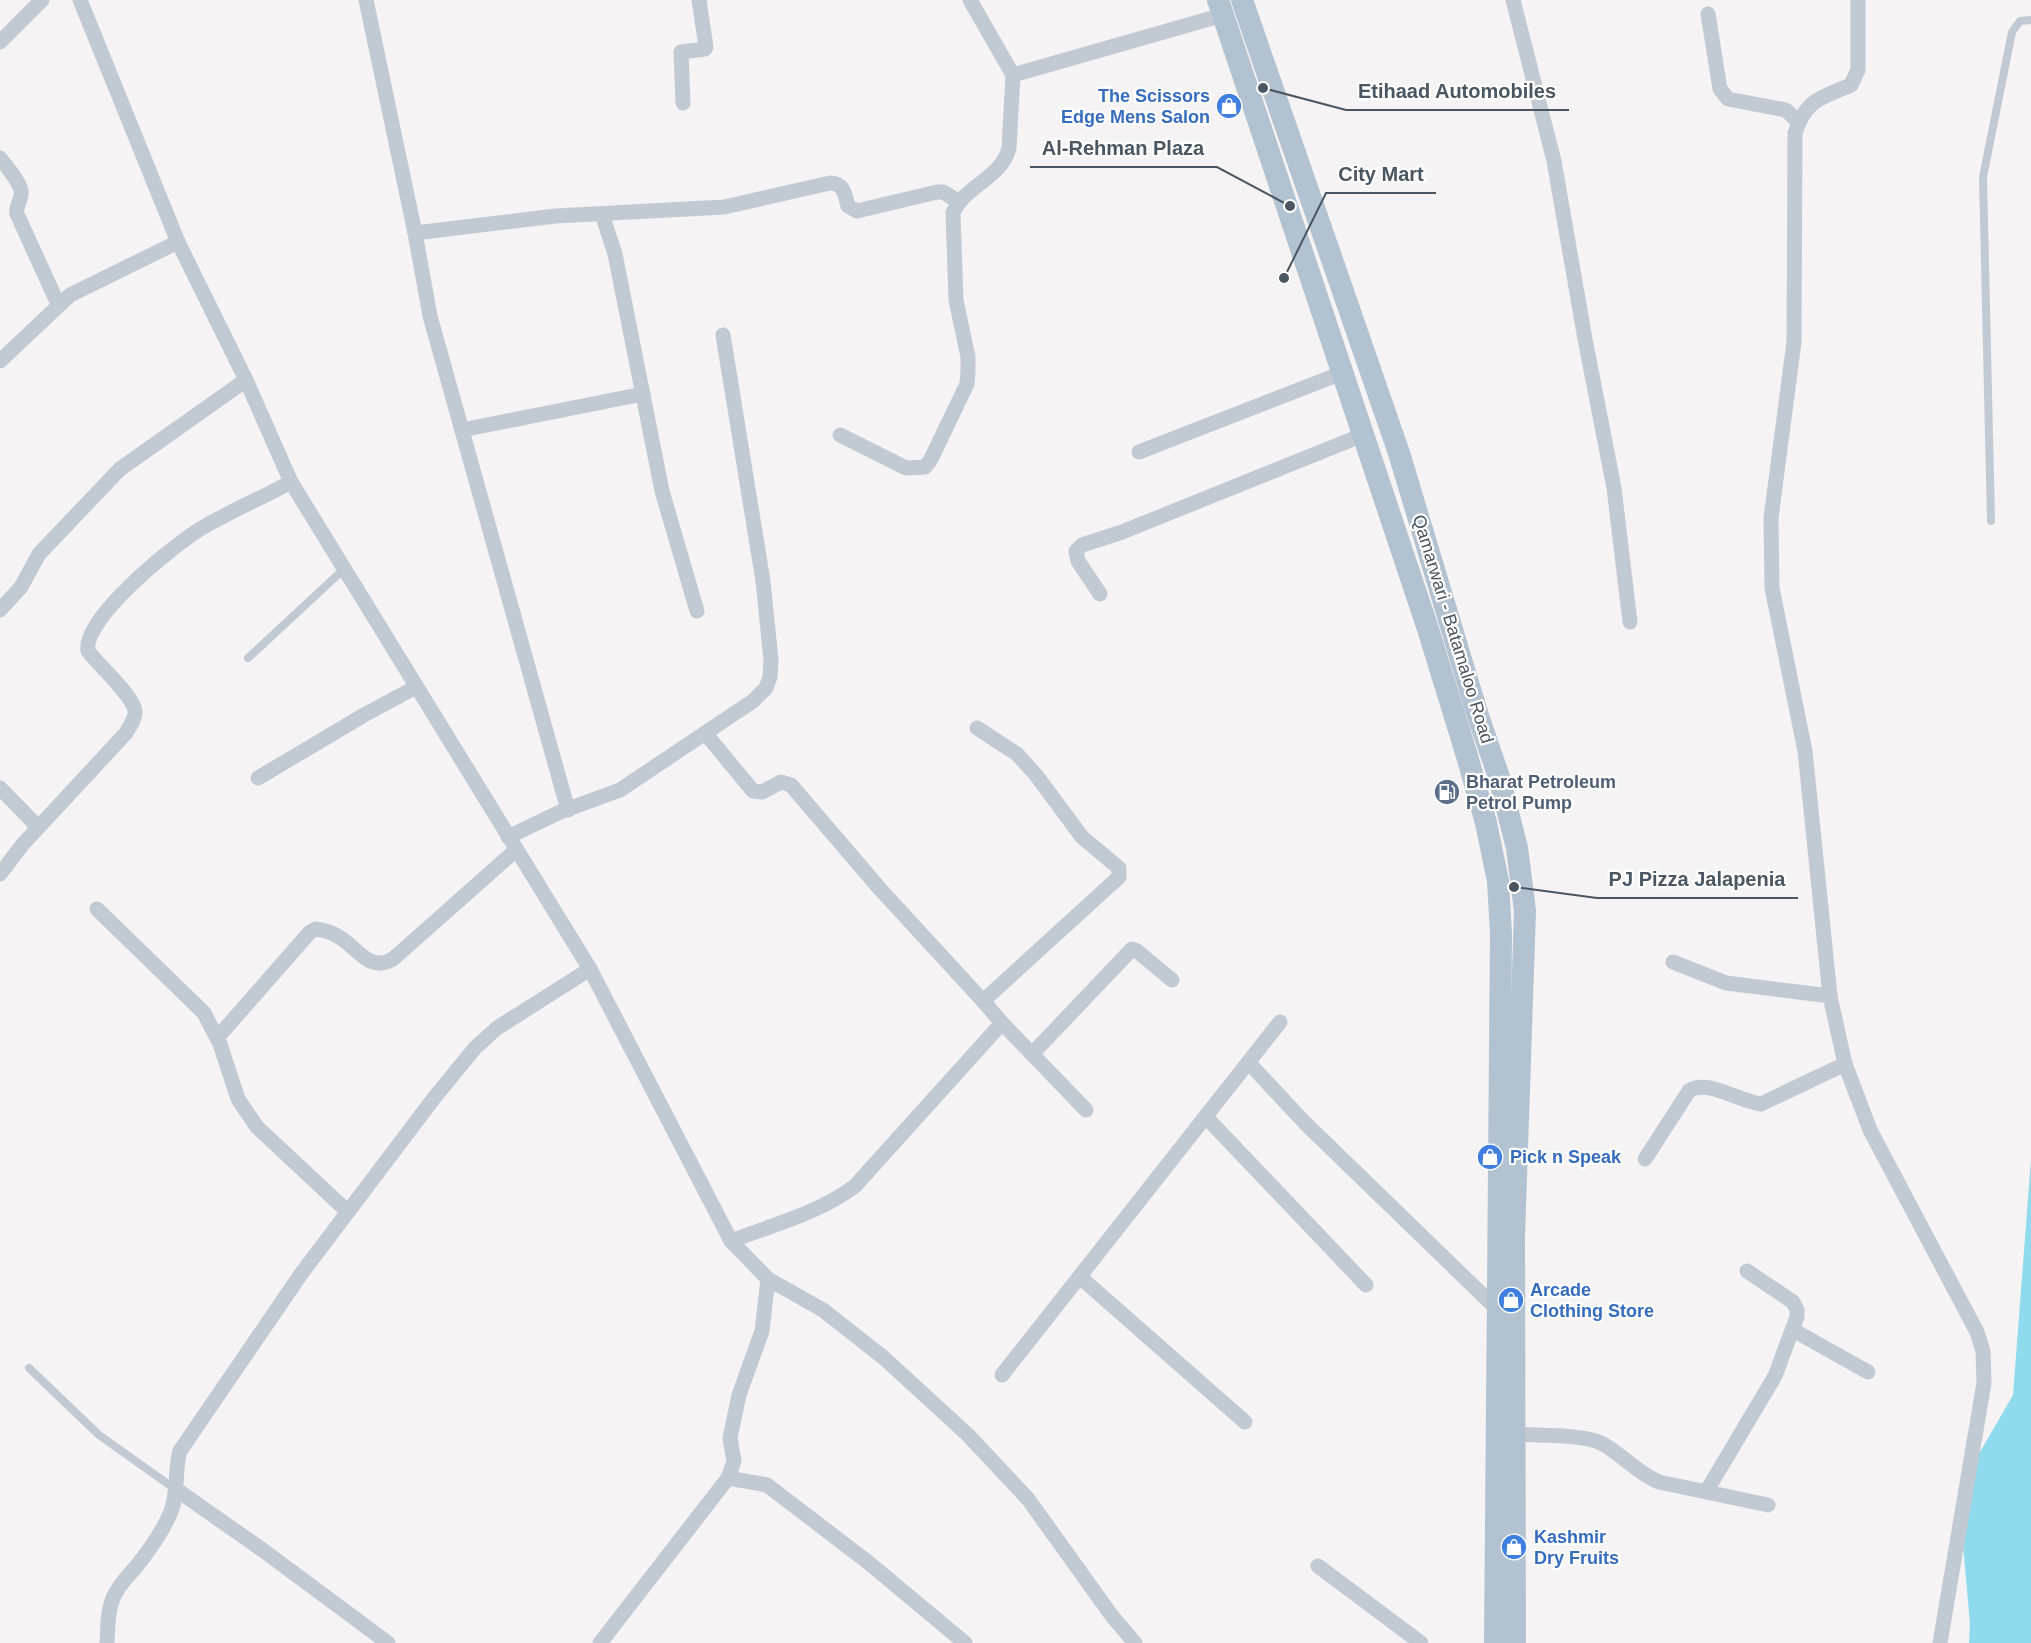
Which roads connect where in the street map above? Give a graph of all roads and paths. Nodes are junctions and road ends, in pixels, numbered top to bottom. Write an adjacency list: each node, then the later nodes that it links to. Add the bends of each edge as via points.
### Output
1 (42, 0): 12 (street)
2 (80, 0): 20 (street)
3 (366, 0): 19 (street)
4 (699, 0): 14 (street, via 706,47 681,52)
5 (970, 0): 13 (street)
6 (1242, 0): 75 (main road, Qamarwari - Batamaloo Road, via 1399,453 1499,777 1517,848 1525,911 1514,1237)
7 (1513, 0): 37 (street, via 1554,161 1614,488)
8 (1858, 0): 15 (street, via 1855,79 1851,85 1811,102)
9 (1221, 7): 13 (street); 24 (main road, Qamarwari - Batamaloo Road)
10 (1708, 14): 15 (street, via 1720,89 1725,96 1786,110)
11 (2031, 20): 32 (lane, via 2020,21 2012,32 1983,177)
12 (0, 42)
13 (1013, 75): 17 (street, via 1007,157)
14 (683, 103)
15 (1798, 122): 52 (street, via 1794,342 1771,519 1772,588 1805,751)
16 (0, 158): 21 (street, via 21,188 17,214)
17 (958, 201): 18 (street, via 937,192 854,210 842,187 830,183 724,207); 28 (street, via 953,213 957,300 968,371 966,384 930,461 924,467 906,468)
18 (602, 214): 19 (street); 26 (street, via 615,254)
19 (415, 233): 27 (street, via 429,316)
20 (178, 242): 21 (street); 25 (street)
21 (58, 304): 23 (street)
22 (723, 335): 41 (street, via 764,581 771,660 766,688)
23 (0, 361)
24 (1342, 373): 29 (main road, Qamarwari - Batamaloo Road); 30 (street)
25 (246, 380): 31 (street); 35 (street, via 120,469 39,555 21,587)
26 (643, 394): 27 (street); 36 (street, via 662,491)
27 (462, 430): 44 (street)
28 (840, 435)
29 (1363, 435): 34 (street, via 1082,545 1076,552 1078,561); 69 (main road, Qamarwari - Batamaloo Road, via 1467,756 1498,881 1501,934)
30 (1139, 452)
31 (291, 482): 33 (street); 45 (street, via 196,532 103,612 91,632 88,651 130,699 135,716 126,733)
32 (1991, 521)
33 (344, 569): 38 (lane); 39 (street)
34 (1100, 594)
35 (0, 610)
36 (697, 611)
37 (1630, 622)
38 (248, 658)
39 (416, 687): 42 (street); 46 (street)
40 (977, 728): 53 (street, via 1017,754 1082,837 1120,872 1114,883)
41 (705, 733): 44 (street, via 621,790); 53 (street, via 756,793 781,782 791,785)
42 (258, 778)
43 (0, 788): 45 (street)
44 (567, 810): 46 (street)
45 (38, 827): 47 (street)
46 (512, 843): 50 (street); 56 (street, via 384,964 368,960 339,936 316,929 310,932)
47 (0, 874)
48 (97, 909): 56 (street, via 204,1013)
49 (1673, 962): 52 (street, via 1726,983)
50 (590, 969): 63 (street, via 496,1028 475,1048); 64 (street)
51 (1172, 980): 57 (street, via 1132,949)
52 (1830, 996): 59 (street)
53 (982, 1000): 55 (street)
54 (1280, 1022): 58 (street)
55 (1002, 1023): 57 (street); 64 (street, via 855,1186 808,1212)
56 (218, 1038): 63 (street, via 238,1099 257,1127)
57 (1032, 1054): 60 (street)
58 (1249, 1063): 61 (street); 69 (street, via 1305,1123)
59 (1845, 1064): 62 (street, via 1761,1104 1695,1086); 89 (street, via 1870,1130 1977,1332 1983,1351 1984,1383)
60 (1086, 1110)
61 (1206, 1117): 66 (street); 68 (street)
62 (1645, 1160)
63 (348, 1212): 77 (street, via 186,1440 177,1460)
64 (731, 1241): 67 (street)
65 (1747, 1271): 70 (street, via 1792,1302 1797,1310)
66 (1080, 1277): 73 (street); 74 (street)
67 (768, 1279): 76 (street, via 762,1331 739,1395 730,1438 734,1461); 85 (street, via 823,1310 884,1358 968,1435 1028,1499)
68 (1366, 1286)
69 (1497, 1309): 87 (main road, Qamarwari - Batamaloo Road)
70 (1793, 1330): 72 (street); 78 (street, via 1775,1376)
71 (29, 1368): 77 (lane, via 99,1435)
72 (1868, 1372)
73 (1002, 1376)
74 (1245, 1422)
75 (1514, 1434): 78 (street, via 1591,1440 1611,1449 1651,1479); 88 (main road, Qamarwari - Batamaloo Road)
76 (728, 1478): 83 (street); 84 (street, via 767,1485)
77 (177, 1490): 81 (street, via 172,1512 159,1537 113,1598); 82 (street)
78 (1707, 1492): 79 (street)
79 (1768, 1505)
80 (1318, 1566): 86 (street)
81 (107, 1643)
82 (388, 1643)
83 (600, 1643)
84 (965, 1643)
85 (1135, 1643)
86 (1421, 1643)
87 (1495, 1643)
88 (1515, 1643)
89 (1940, 1643)

